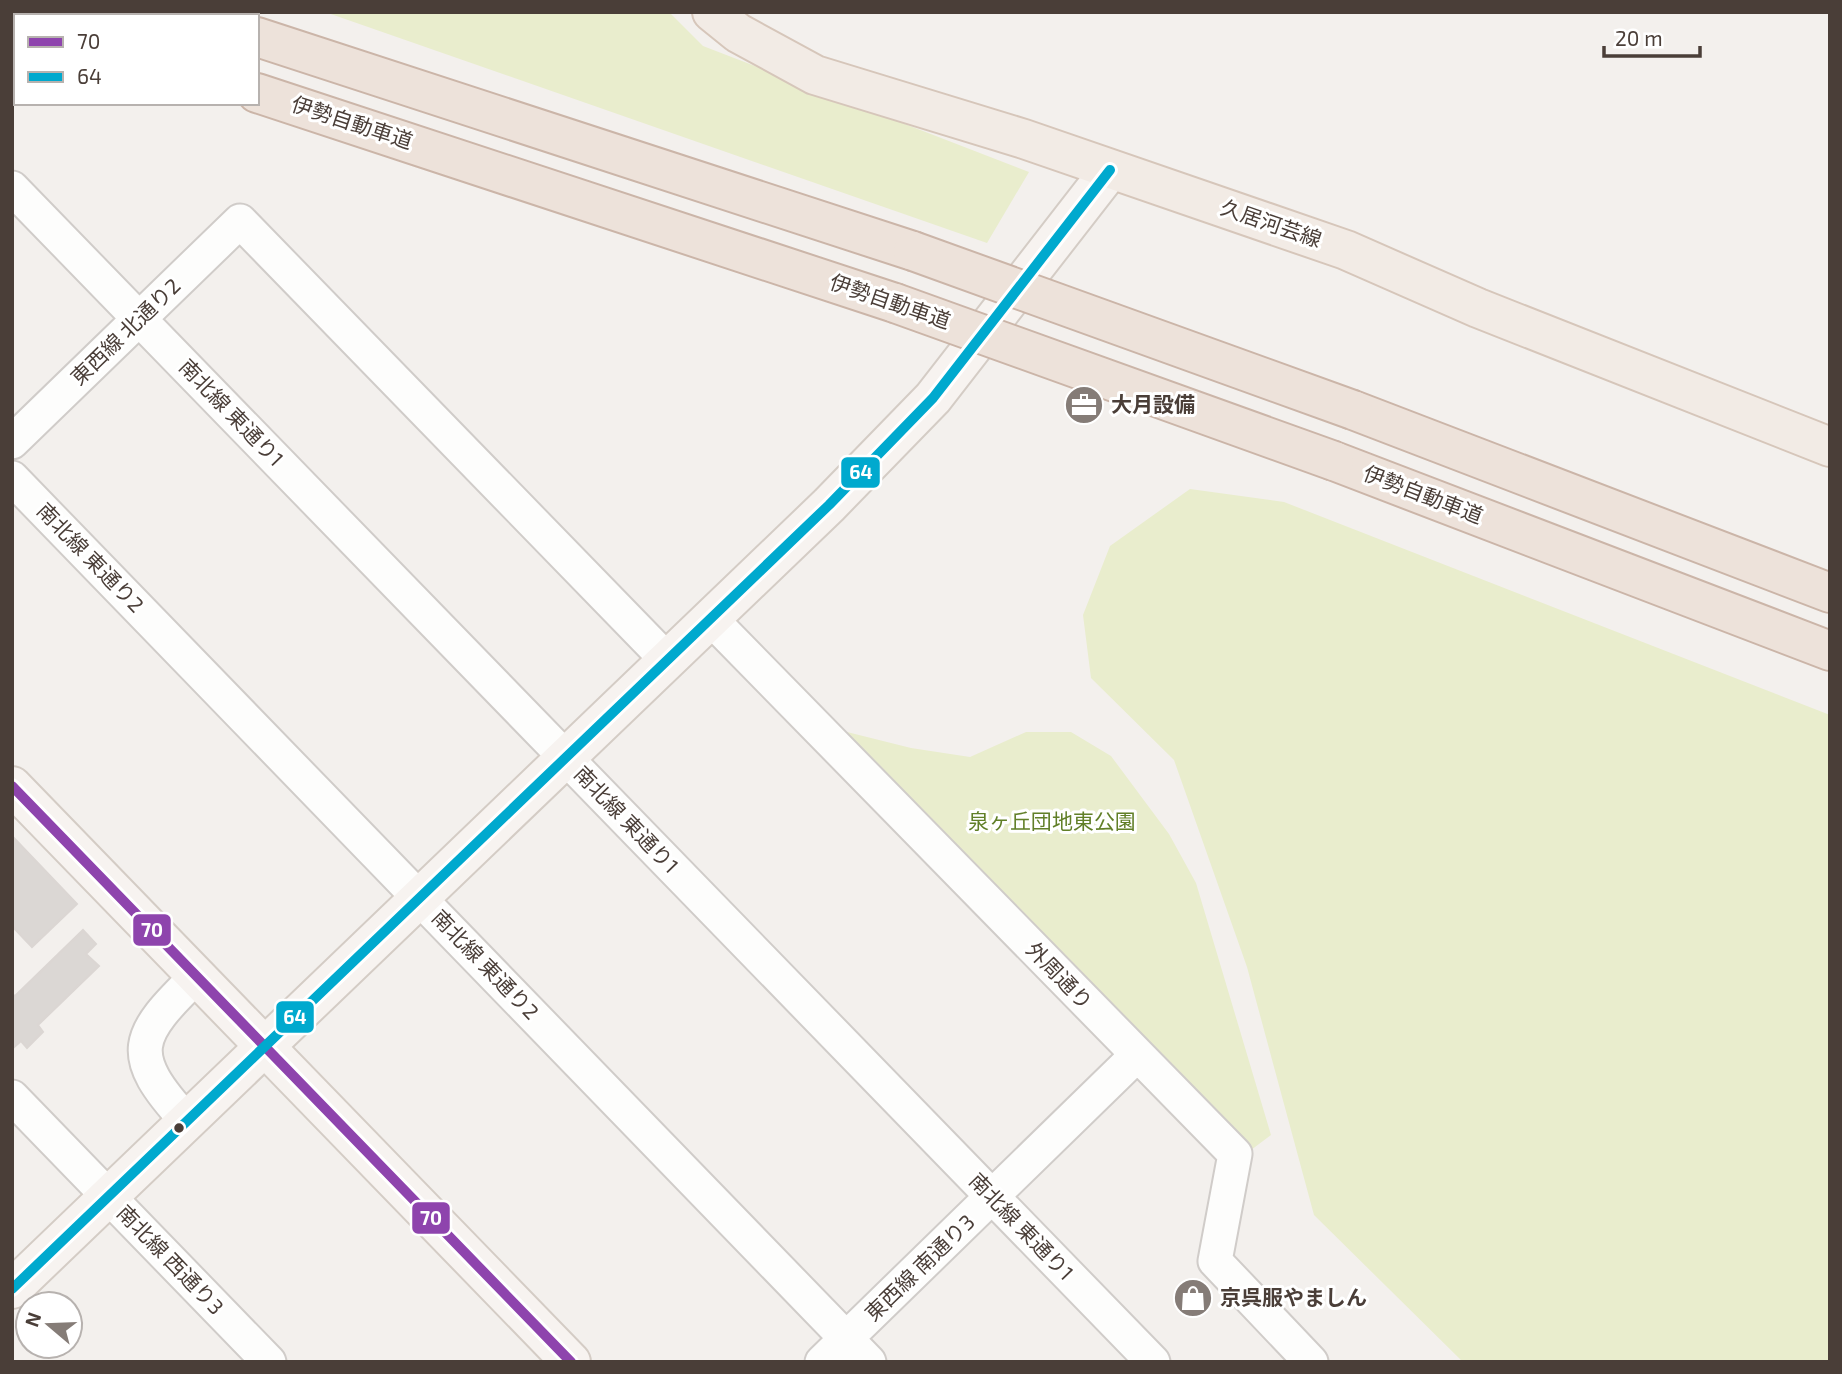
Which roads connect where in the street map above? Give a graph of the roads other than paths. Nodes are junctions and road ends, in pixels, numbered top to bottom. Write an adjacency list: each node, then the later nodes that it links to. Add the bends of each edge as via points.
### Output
1 (712, 12): 4 (main road, 久居河芸線, via 738,33 815,75)
2 (259, 38): 10 (highway, bridge, via 913,251 1353,410)
3 (259, 94): 12 (highway, 伊勢自動車道, bridge, via 894,303 1334,461)
4 (1111, 170): 8 (main road, 久居河芸線, via 1346,250 1478,308); 11 (street, via 933,398)
5 (12, 188): 6 (street, 南北線 東通り1)
6 (140, 319): 7 (street, 東西線 北通り2); 13 (street, 東西線 北通り2, via 240,221); 14 (street, 南北線 東通り1)
7 (12, 442)
8 (1830, 447)
9 (12, 478): 16 (street, 南北線 東通り2)
10 (1830, 593)
11 (711, 619): 13 (street); 19 (street, 外周通り)
12 (1830, 650)
13 (667, 660): 14 (street)
14 (566, 758): 16 (street); 23 (street, 南北線 東通り1)
15 (12, 786): 17 (street)
16 (420, 898): 18 (street); 25 (street, 南北線 東通り2)
17 (197, 976): 18 (street); 21 (street, via 155,1019 143,1049 147,1068)
18 (265, 1047): 21 (street); 27 (street)
19 (1137, 1055): 23 (street, 東西線 南通り3); 31 (street, 外周通り, via 1235,1154 1215,1261)
20 (12, 1097): 22 (street, 南北線 西通り3)
21 (187, 1121): 22 (street)
22 (109, 1197): 24 (street); 26 (street, 南北線 西通り3)
23 (993, 1198): 25 (street, 東西線 南通り3); 30 (street, 南北線 東通り1)
24 (12, 1289)
25 (846, 1338): 28 (street, 東西線 南通り3); 29 (street, 南北線 東通り2)
26 (269, 1362)
27 (571, 1362)
28 (822, 1362)
29 (869, 1362)
30 (1153, 1362)
31 (1311, 1362)

